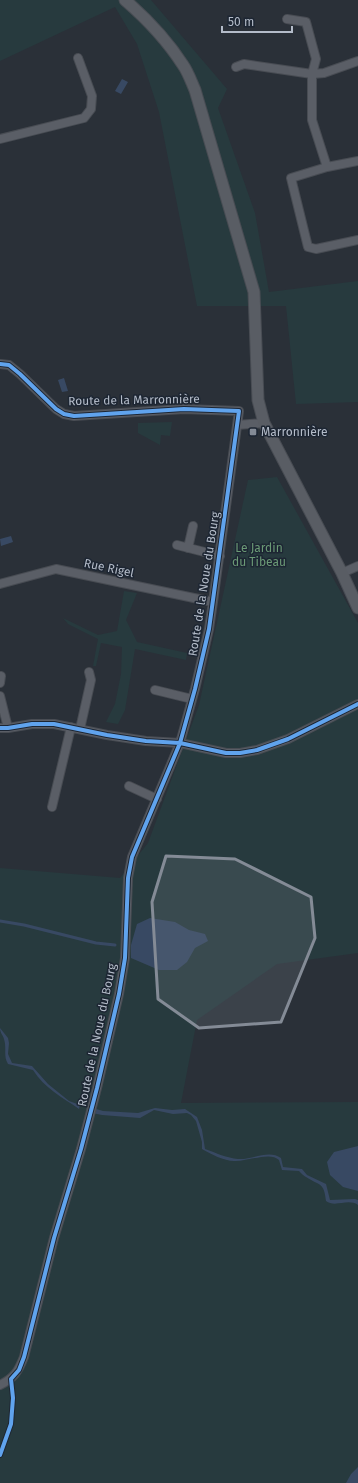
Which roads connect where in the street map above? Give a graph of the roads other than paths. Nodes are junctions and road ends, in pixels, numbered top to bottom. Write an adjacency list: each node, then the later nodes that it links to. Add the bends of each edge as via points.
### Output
1 (125, 0): 13 (street, via 165,41 184,66 195,90 254,292 258,400)
2 (287, 19): 6 (street, via 306,22 316,59)
3 (78, 58): 7 (street, via 92,96 91,109 84,118)
4 (358, 61): 6 (street, via 324,73)
5 (236, 67): 6 (street, via 244,64)
6 (312, 74): 9 (street, via 312,120)
7 (0, 139)
8 (358, 161): 9 (street)
9 (326, 167): 10 (street, via 291,178 308,247 316,249)
10 (358, 240)
11 (0, 364): 12 (street, Route de la Marronnière, via 9,365 56,409 74,416 184,409)
12 (239, 411): 14 (street, Route de la Noue du Bourg)
13 (264, 423): 14 (street); 20 (street)
14 (237, 425): 18 (street, Route de la Noue du Bourg)
15 (193, 526): 17 (street)
16 (177, 545): 17 (street)
17 (188, 548): 18 (street)
18 (220, 556): 22 (street, Route de la Noue du Bourg)
19 (358, 566): 20 (street)
20 (342, 573): 23 (street)
21 (0, 584): 22 (street, Rue Rigel, via 56,569)
22 (213, 602): 27 (street, Route de la Noue du Bourg)
23 (358, 608)
24 (89, 672): 31 (street, via 91,680)
25 (155, 690): 27 (street)
26 (0, 696): 30 (street)
27 (192, 699): 32 (street, Route de la Noue du Bourg)
28 (358, 704): 32 (street, via 288,740 240,754)
29 (71, 727): 30 (street, via 32,724); 31 (street); 35 (street)
30 (4, 728)
31 (80, 729): 32 (street, via 146,741)
32 (180, 743): 34 (street, Route de la Noue du Bourg)
33 (129, 786): 34 (street)
34 (157, 799): 36 (street, Route de la Noue du Bourg, via 132,857 128,878 122,975 95,1095 54,1238 24,1357 19,1370 11,1379)
35 (52, 806)
36 (0, 1385)

